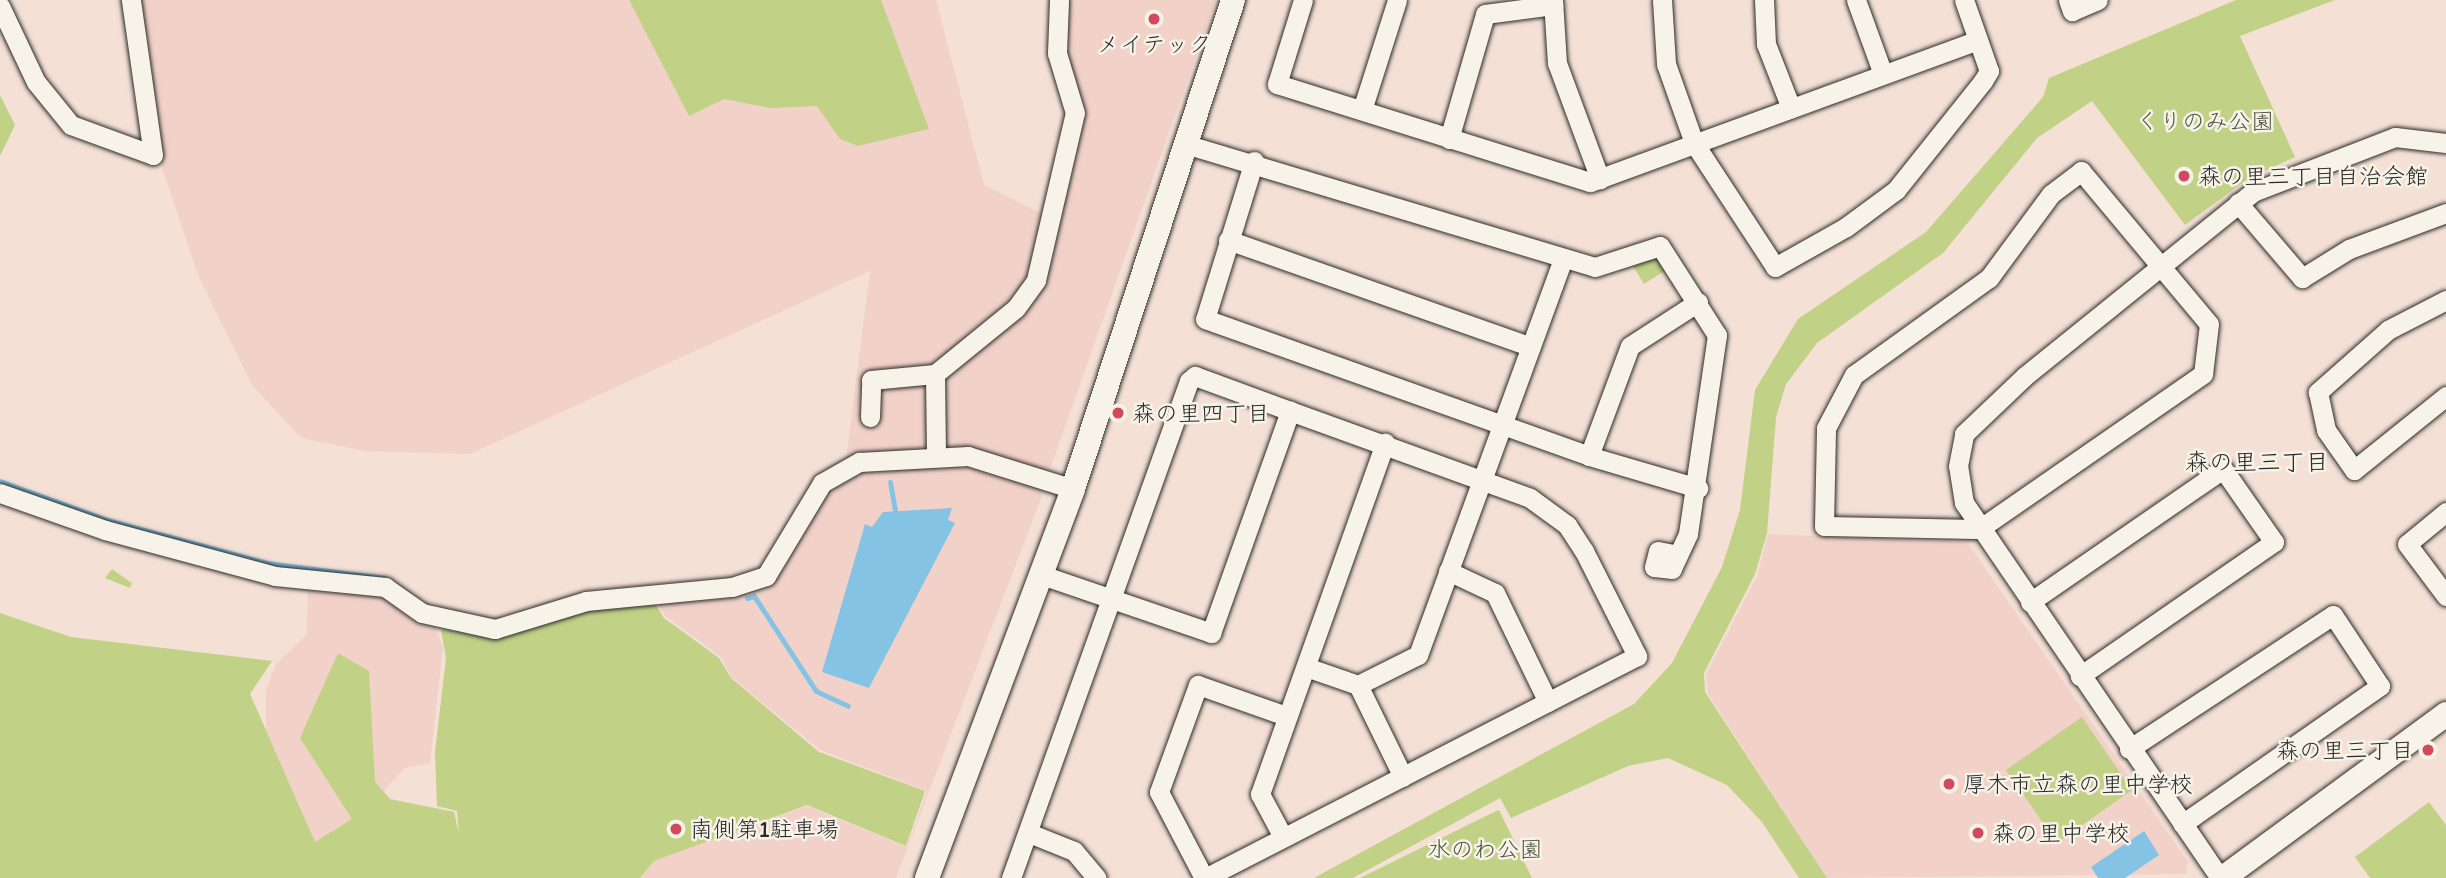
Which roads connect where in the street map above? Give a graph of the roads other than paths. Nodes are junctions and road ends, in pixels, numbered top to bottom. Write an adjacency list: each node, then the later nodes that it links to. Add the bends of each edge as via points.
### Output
1 (131, 0): 13 (street, via 153,155 71,125 36,82)
2 (1059, 0): 32 (street, via 1057,53 1075,113 1036,280 1016,308)
3 (1233, 0): 21 (street)
4 (1303, 0): 17 (street, via 1277,84)
5 (1396, 0): 17 (street)
6 (1662, 0): 19 (street, via 1666,64)
7 (1764, 0): 16 (street, via 1766,44)
8 (1856, 0): 15 (street)
9 (1964, 0): 14 (street)
10 (2068, 0): 11 (street, via 2072,11)
11 (2098, 0)
12 (1553, 3): 18 (street, via 1485,13); 23 (street, via 1557,63)
13 (0, 6)
14 (1978, 40): 15 (street); 19 (street, via 1989,71 1896,190 1846,228 1775,267)
15 (1883, 74): 16 (street)
16 (1791, 108): 19 (street)
17 (1362, 110): 18 (street)
18 (1449, 139): 23 (street, via 1590,182)
19 (1694, 143): 23 (street)
20 (2446, 143): 24 (street, via 2395,137 2277,180)
21 (1185, 144): 22 (street); 42 (street)
22 (1254, 161): 26 (street); 27 (street)
23 (1600, 179)
24 (2238, 203): 25 (street, via 2302,278 2349,249); 28 (street)
25 (2446, 213)
26 (1228, 240): 31 (street); 36 (street, via 1205,319)
27 (1563, 259): 30 (street, via 1595,267 1660,246); 31 (street)
28 (2162, 263): 45 (street, via 1964,434 1958,485); 45 (street, via 2209,324 2203,374); 45 (street, via 2081,171 2051,194 1989,278 1945,315 1872,360 1837,399 1822,453 1824,526)
29 (2446, 300): 33 (street, via 2388,330 2318,392 2326,430 2354,470)
30 (1698, 302): 39 (street, via 1630,346); 41 (street, via 1717,335 1717,356 1701,408)
31 (1531, 347): 36 (street)
32 (935, 374): 35 (street, via 871,380); 38 (street)
33 (2446, 396)
34 (1290, 411): 37 (street); 50 (street, via 1211,633); 50 (street, via 1195,376 1189,381)
35 (870, 417)
36 (1502, 424): 39 (street); 40 (street)
37 (1385, 443): 40 (street); 52 (street)
38 (936, 455): 42 (street, via 982,458); 43 (street, via 872,459 841,470 816,492 765,576 732,587 586,601 495,629 422,613 384,587 275,576 105,530)
39 (1589, 456): 41 (street)
40 (1481, 478): 47 (street); 55 (street, via 1530,498 1567,525 1637,656)
41 (1698, 488): 46 (street, via 1688,534)
42 (1073, 489): 48 (street)
43 (0, 493)
44 (2446, 512): 49 (street, via 2407,544)
45 (1979, 529): 51 (street)
46 (1674, 554)
47 (1448, 571): 54 (street, via 1418,655); 55 (street, via 1495,593)
48 (1042, 575): 50 (street); 63 (street)
49 (2446, 596)
50 (1113, 599): 61 (street)
51 (2030, 602): 53 (street); 53 (street, via 2223,469 2274,542)
52 (1306, 667): 54 (street); 57 (street)
53 (2080, 676): 58 (street)
54 (1358, 685): 59 (street)
55 (1548, 702): 59 (street)
56 (2446, 714): 67 (street)
57 (1286, 716): 62 (street, via 1260,794); 66 (street, via 1198,685 1159,792)
58 (2129, 750): 60 (street); 60 (street, via 2329,613 2348,636 2380,686)
59 (1403, 776): 62 (street)
60 (2182, 824): 67 (street)
61 (1029, 833): 64 (street); 65 (street, via 1074,851)
62 (1283, 837): 66 (street)
63 (927, 878)
64 (1011, 878)
65 (1097, 878)
66 (1204, 878)
67 (2221, 878)

